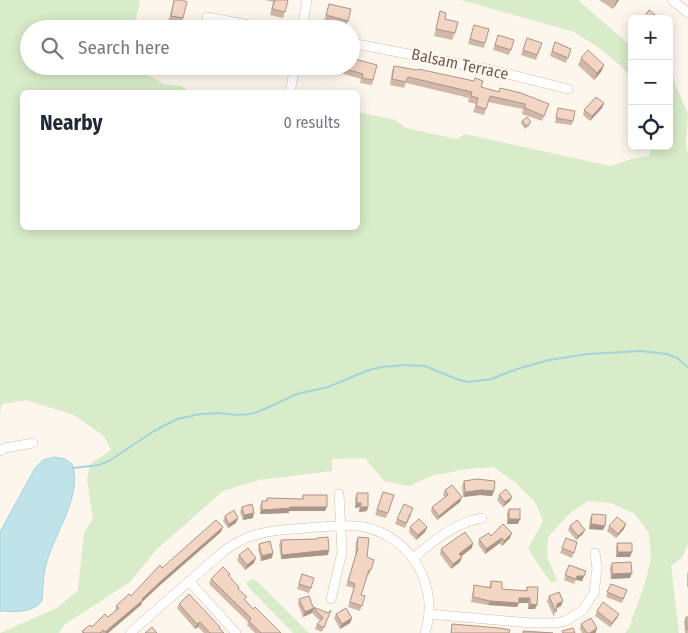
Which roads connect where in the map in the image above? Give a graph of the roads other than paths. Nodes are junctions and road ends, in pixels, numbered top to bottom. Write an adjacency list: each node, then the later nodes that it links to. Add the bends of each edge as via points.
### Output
1 (307, 0): 6 (street)
2 (672, 0): 3 (street)
3 (688, 13)
4 (207, 17): 5 (street)
5 (223, 20)
6 (304, 20)
7 (360, 45): 9 (street, Balsam Terrace, via 492,70)
8 (293, 75): 10 (street)
9 (568, 89)
10 (290, 90)
11 (33, 443): 12 (street)
12 (0, 451)
13 (339, 494): 15 (street)
14 (482, 518): 17 (street, via 457,525)
15 (341, 527): 17 (street, via 356,526 378,531 391,537); 18 (street, via 291,529 250,536 236,542); 19 (street, via 342,552)
16 (595, 553): 20 (street, via 594,593 582,611 565,621 531,623)
17 (413, 558): 20 (street, via 427,588)
18 (189, 581): 21 (street); 22 (street)
19 (331, 599)
20 (429, 614): 23 (street)
21 (130, 633)
22 (236, 633)
23 (424, 633)

